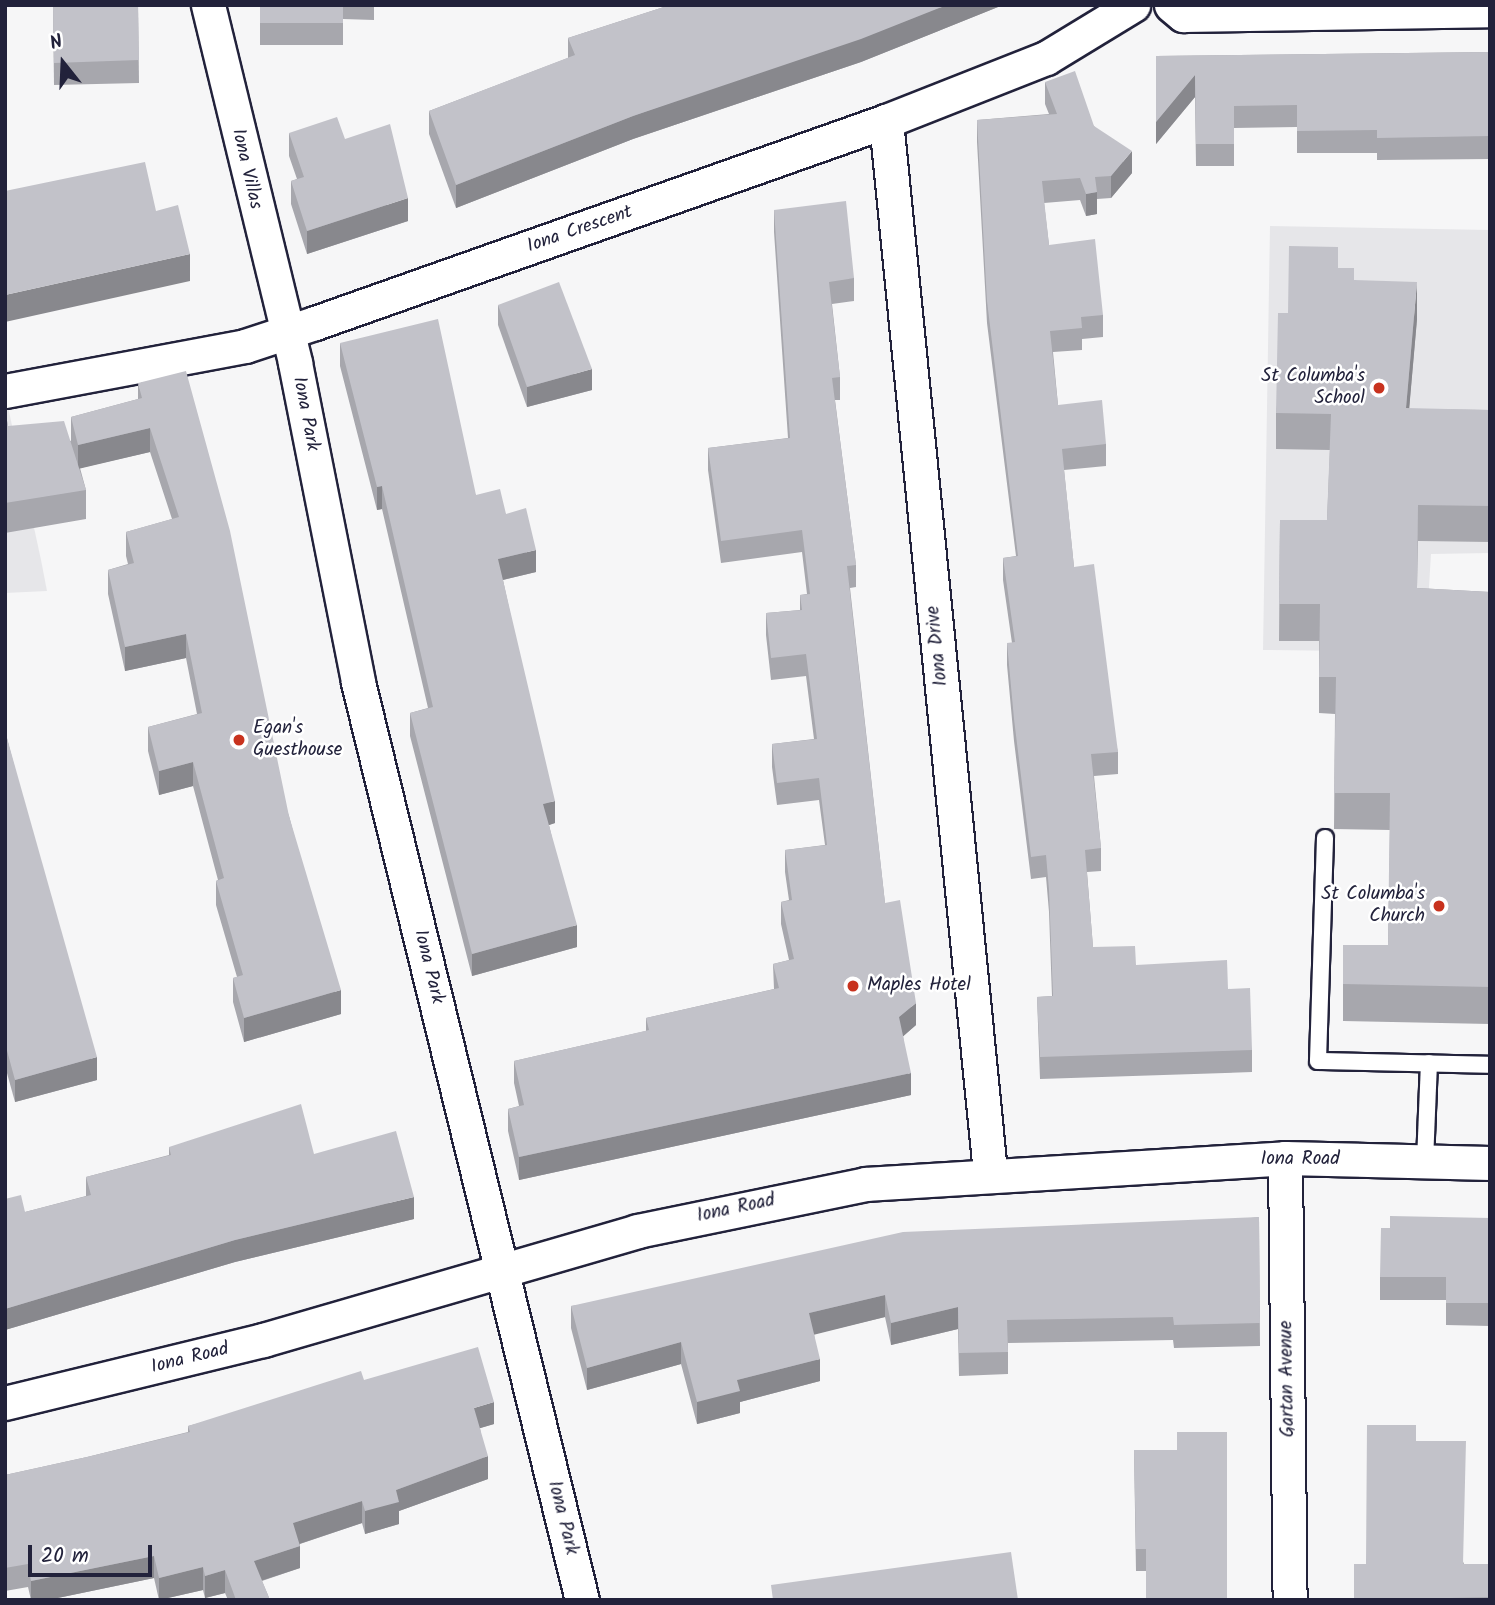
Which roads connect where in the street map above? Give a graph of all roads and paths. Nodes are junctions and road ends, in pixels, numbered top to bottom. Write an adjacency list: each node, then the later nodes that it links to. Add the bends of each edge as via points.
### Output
1 (208, 5): 6 (street, Iona Villas)
2 (1133, 5): 5 (street, Iona Crescent, via 1046,58)
3 (1171, 5): 4 (street, via 1183,15)
4 (1490, 10)
5 (886, 121): 6 (street, Iona Crescent); 14 (street, Iona Drive)
6 (283, 333): 7 (street, Iona Crescent); 15 (street, Iona Park, via 295,363 358,682)
7 (5, 391)
8 (1325, 838): 9 (lane, via 1318,1060)
9 (1429, 1063): 10 (lane); 12 (lane)
10 (1490, 1065)
11 (1285, 1158): 12 (street, Iona Road); 14 (street, Iona Road); 18 (street, Gartan Avenue)
12 (1425, 1162): 13 (street, Iona Road)
13 (1490, 1163)
14 (990, 1172): 15 (street, Iona Road, via 865,1184 757,1203)
15 (502, 1273): 16 (street, Iona Road); 17 (street, Iona Park)
16 (5, 1404)
17 (582, 1600)
18 (1290, 1600)

